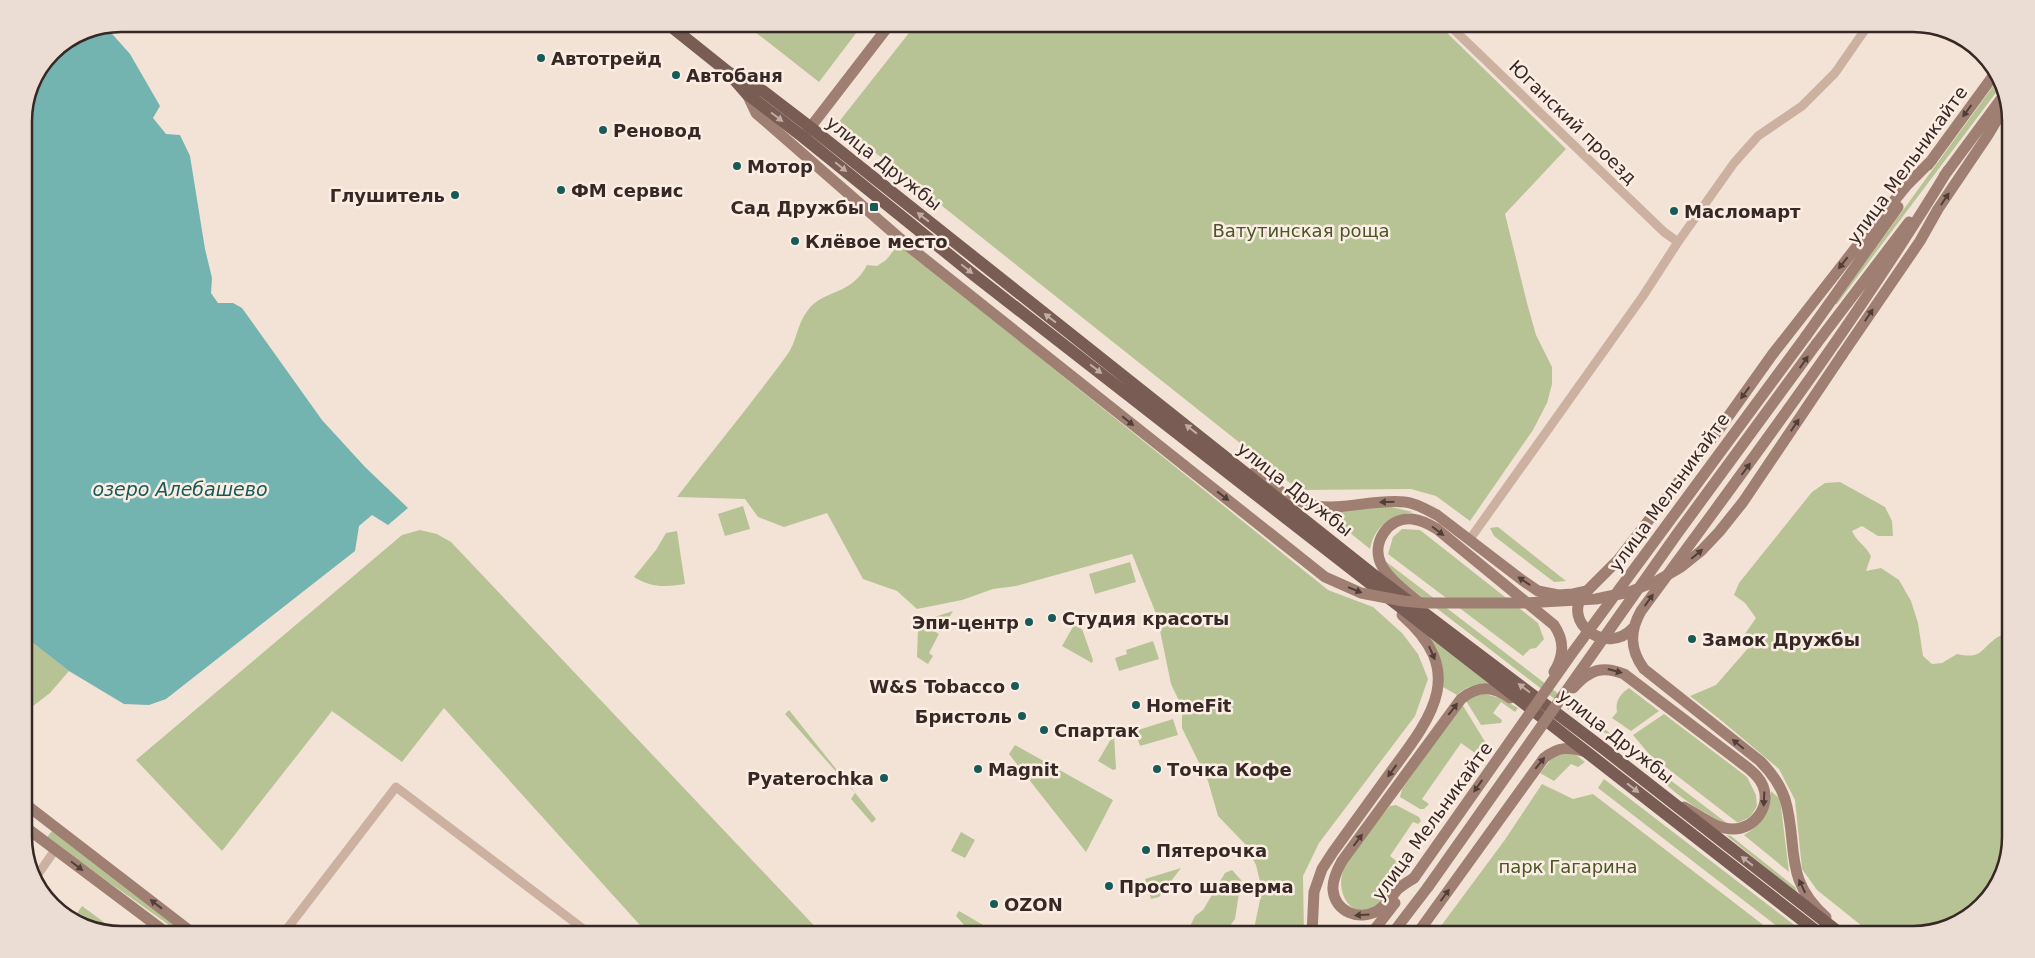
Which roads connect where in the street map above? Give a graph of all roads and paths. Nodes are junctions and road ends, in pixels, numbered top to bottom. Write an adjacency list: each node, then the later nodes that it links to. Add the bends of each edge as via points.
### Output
1 (678, 32): 5 (main road, улица Дружбы)
2 (884, 32): 10 (main road)
3 (1456, 32): 14 (street, Юганский проезд)
4 (1863, 32): 14 (street, via 1835,72 1802,106 1758,136 1734,163)
5 (728, 72): 7 (main road, улица Дружбы); 10 (main road, улица Дружбы, via 763,91)
6 (1991, 79): 12 (main road, улица Мельникайте, one-way to 12)
7 (747, 94): 10 (main road, улица Дружбы, one-way to 10); 11 (main road, via 756,113)
8 (2000, 100): 13 (main road, улица Мельникайте)
9 (2002, 112): 11 (main road, one-way to 9, bridge, via 912,249 1326,577 1361,592 1403,602 1522,603 1596,599 1629,592 1657,581 1701,551 1743,502 1920,241)
10 (806, 132): 11 (main road); 15 (main road, улица Дружбы, one-way to 10); 17 (main road, улица Дружбы, one-way to 17, via 982,281)
11 (794, 148)
12 (1932, 160): 18 (main road, one-way to 18, via 1907,185 1772,354 1720,428 1618,560); 21 (main road, улица Мельникайте, bridge)
13 (1948, 170): 20 (main road, one-way to 13, via 1641,611 1755,457 1903,244); 22 (main road, улица Мельникайте, one-way to 13, bridge, via 1817,343)
14 (1678, 242): 16 (street)
15 (1230, 460): 16 (main road, one-way to 15, via 1437,515 1407,502 1330,507 1302,502); 19 (main road, улица Дружбы)
16 (1470, 539): 18 (main road, one-way to 16, via 1558,595 1538,591)
17 (1365, 578): 23 (main road, улица Дружбы); 35 (main road, one-way to 35, via 1426,640 1436,662 1438,688 1436,701 1421,732 1322,869 1314,892)
18 (1587, 591): 20 (main road, via 1577,607 1580,619 1591,633 1614,640 1622,638)
19 (1438, 622): 21 (main road, one-way to 21, bridge, via 1381,563 1378,549 1382,535 1394,523 1418,520 1436,529 1545,617 1560,634 1562,642 1560,663); 25 (main road, улица Дружбы, one-way to 19)
20 (1633, 628): 41 (main road, one-way to 20, via 1818,910 1800,882 1795,868 1786,800 1776,779 1760,761 1644,669 1633,649)
21 (1546, 690): 30 (main road, улица Мельникайте, one-way to 30, bridge)
22 (1560, 699): 25 (main road, one-way to 25, bridge, via 1581,678 1594,671 1613,669 1624,674 1758,777 1765,794 1759,816 1749,825 1731,829 1716,825); 37 (main road, улица Мельникайте, bridge)
23 (1538, 712): 24 (main road, улица Дружбы); 30 (main road, one-way to 23, via 1378,911 1361,916 1344,911 1333,892 1333,882 1342,861 1461,699 1478,689 1492,688)
24 (1587, 752): 38 (main road, one-way to 24, via 1544,758 1564,747); 39 (main road, улица Дружбы, one-way to 39)
25 (1665, 796): 40 (main road, улица Дружбы, one-way to 25)
26 (33, 810): 32 (main road, one-way to 26)
27 (33, 833): 28 (main road)
28 (55, 850): 29 (street); 31 (main road, one-way to 31)
29 (40, 871)
30 (1414, 878): 36 (main road, улица Мельникайте)
31 (157, 926)
32 (184, 926)
33 (289, 926): 34 (street, via 396,787)
34 (579, 926)
35 (1312, 926)
36 (1377, 926)
37 (1398, 926)
38 (1423, 926)
39 (1810, 926)
40 (1831, 926)
41 (1837, 926)

